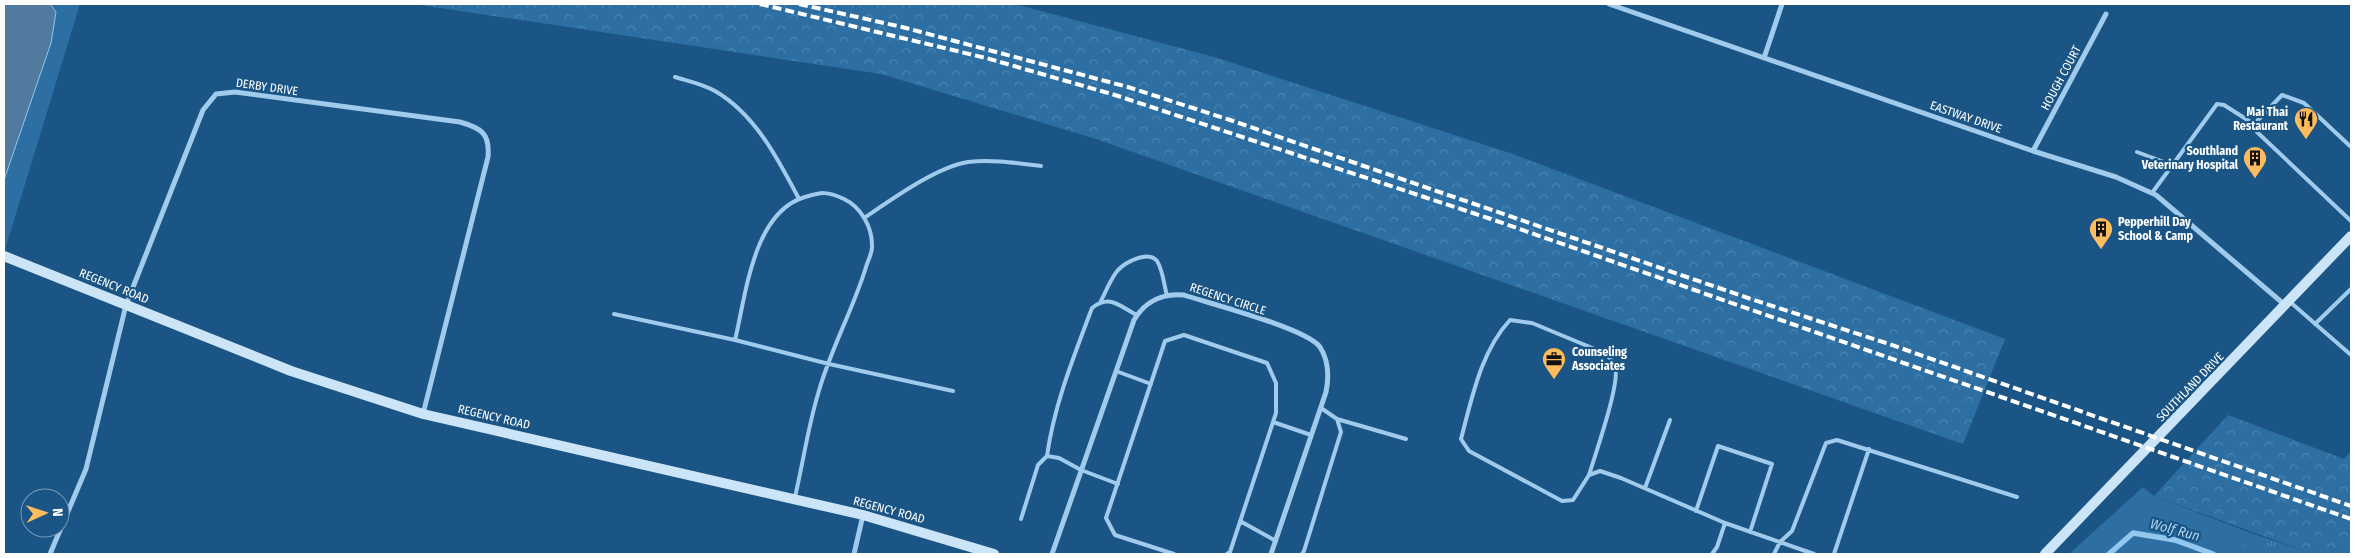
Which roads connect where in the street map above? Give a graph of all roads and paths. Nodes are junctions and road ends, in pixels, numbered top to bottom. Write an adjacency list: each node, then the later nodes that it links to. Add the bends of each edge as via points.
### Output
1 (1609, 4): 4 (street, EASTWAY DRIVE)
2 (1782, 4): 4 (street)
3 (2106, 14): 8 (street, HOUGH COURT)
4 (1764, 58): 8 (street, EASTWAY DRIVE)
5 (675, 77): 13 (lane, via 714,90 739,108 780,162)
6 (2257, 126): 7 (lane, via 2257,121 2282,95 2304,103); 10 (lane, via 2224,104 2217,104); 15 (lane, via 2257,132)
7 (2351, 147)
8 (2033, 151): 12 (street, EASTWAY DRIVE, via 2116,177)
9 (2137, 152): 10 (lane)
10 (2172, 165): 12 (lane)
11 (1041, 166): 14 (lane, via 984,161 952,166 896,196)
12 (2152, 193): 21 (street, EASTWAY DRIVE)
13 (799, 199): 14 (lane, via 825,192 846,200 860,210); 26 (lane, via 765,229 753,262)
14 (864, 218): 28 (lane, via 873,246)
15 (2351, 221)
16 (2351, 236): 21 (street, SOUTHLAND DRIVE)
17 (4, 256): 22 (street, REGENCY ROAD)
18 (2351, 289): 25 (lane)
19 (1167, 296): 20 (lane, via 1161,270 1156,260 1149,257 1137,258 1119,269); 24 (street, via 1155,299); 32 (street, REGENCY CIRCLE, via 1184,295 1309,338 1319,346 1328,372)
20 (1101, 301): 24 (lane, via 1109,300); 40 (lane, via 1092,308 1067,374)
21 (2288, 303): 25 (lane); 67 (street, SOUTHLAND DRIVE)
22 (126, 304): 33 (street, REGENCY ROAD, via 291,371); 33 (street, DERBY DRIVE, via 203,110 216,94 235,92 473,126 487,138 488,157); 55 (street, DERBY DRIVE, via 86,469)
23 (614, 314): 26 (lane)
24 (1137, 315): 29 (street)
25 (2315, 324): 27 (lane)
26 (735, 340): 28 (lane)
27 (2351, 355)
28 (829, 364): 31 (lane); 46 (lane, via 818,394)
29 (1116, 371): 30 (lane); 41 (street)
30 (1151, 384): 36 (lane, via 1165,341 1184,335 1267,362 1276,383 1276,413); 43 (lane)
31 (952, 391)
32 (1321, 408): 34 (lane); 37 (street, REGENCY CIRCLE)
33 (423, 414): 46 (street, REGENCY ROAD)
34 (1337, 419): 38 (lane); 62 (lane, via 1341,432)
35 (1670, 420): 44 (lane)
36 (1272, 422): 37 (lane); 50 (lane)
37 (1311, 435): 53 (street, REGENCY CIRCLE)
38 (1406, 439)
39 (1868, 449): 45 (lane); 54 (lane, via 1837,440 1826,443 1792,531); 66 (lane)
40 (1047, 456): 41 (lane, via 1059,458); 49 (lane, via 1038,465)
41 (1081, 470): 43 (lane); 58 (street)
42 (1589, 475): 42 (lane, via 1573,500 1562,501 1469,451 1461,439 1476,384 1493,343 1510,320 1532,323 1602,352 1616,367 1614,390); 44 (lane, via 1600,471)
43 (1118, 484): 59 (lane, via 1106,518 1115,535)
44 (1646, 488): 47 (lane)
45 (2017, 498)
46 (795, 500): 48 (street, REGENCY ROAD)
47 (1696, 511): 51 (lane); 52 (lane, via 1718,446 1772,464)
48 (863, 515): 56 (street); 57 (street, REGENCY ROAD)
49 (1021, 519)
50 (1240, 521): 53 (lane); 60 (lane)
51 (1725, 524): 52 (lane); 63 (lane)
52 (1750, 532): 54 (lane)
53 (1276, 541): 61 (street, REGENCY CIRCLE)
54 (1780, 542): 64 (lane); 65 (lane)
55 (50, 554)
56 (854, 554)
57 (994, 554)
58 (1052, 554)
59 (1174, 554)
60 (1227, 554)
61 (1271, 554)
62 (1302, 554)
63 (1712, 554)
64 (1774, 554)
65 (1814, 554)
66 (1834, 554)
67 (2045, 554)

